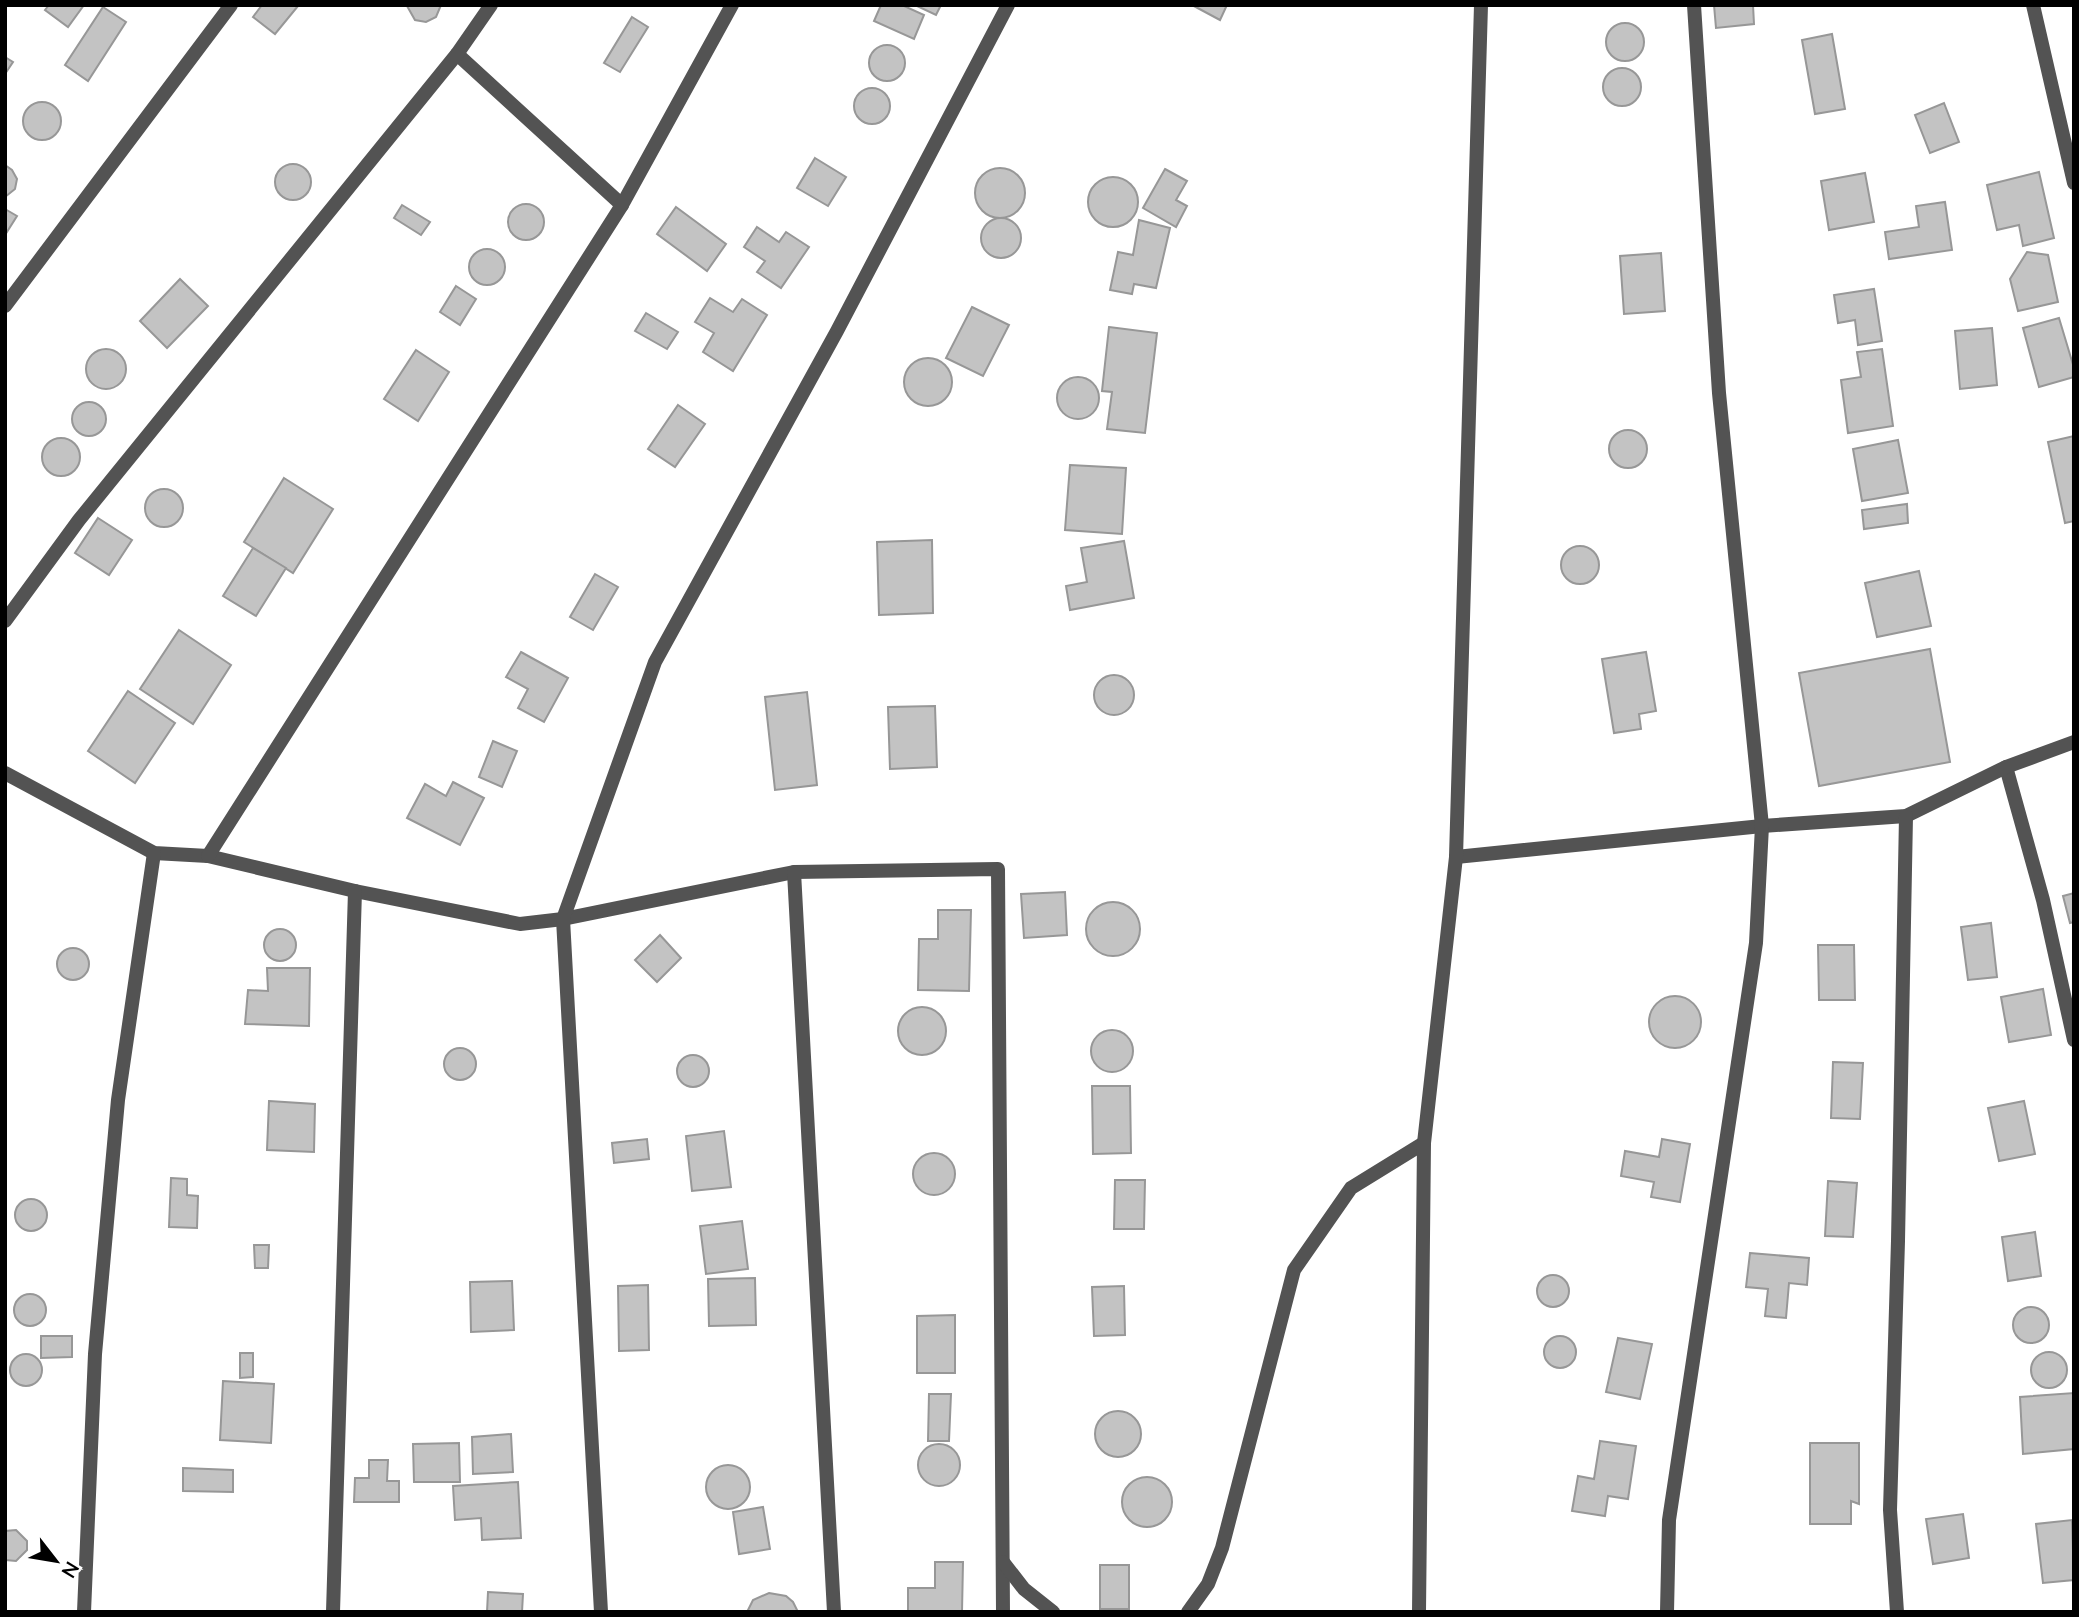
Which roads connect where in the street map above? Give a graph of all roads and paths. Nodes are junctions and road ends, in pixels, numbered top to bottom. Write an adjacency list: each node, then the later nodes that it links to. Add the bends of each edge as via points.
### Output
1 (231, 5): 11 (street)
2 (491, 5): 8 (street)
3 (732, 5): 10 (street)
4 (1008, 5): 23 (street, via 837,331 655,662)
5 (1481, 5): 20 (street)
6 (1694, 5): 17 (street, via 1719,393)
7 (2033, 5): 9 (street)
8 (457, 54): 10 (street); 12 (street, via 79,520)
9 (2074, 183)
10 (622, 205): 19 (street)
11 (5, 306)
12 (5, 621)
13 (2074, 742): 14 (street)
14 (2006, 767): 16 (street); 24 (street, via 2043,900)
15 (5, 773): 18 (street)
16 (1906, 816): 17 (street); 36 (street, via 1890,1510)
17 (1762, 826): 20 (street); 35 (street, via 1756,943 1669,1520)
18 (153, 853): 19 (street); 27 (street, via 117,1114 95,1354)
19 (208, 856): 22 (street)
20 (1456, 857): 25 (street)
21 (794, 873): 23 (street); 26 (street, via 998,869); 30 (street)
22 (355, 891): 23 (street, via 520,923); 28 (street)
23 (563, 919): 29 (street)
24 (2074, 1040)
25 (1424, 1143): 33 (street, via 1351,1188 1294,1270 1222,1548 1209,1584); 34 (street)
26 (1003, 1562): 31 (street); 32 (street, via 1024,1589)
27 (84, 1612)
28 (334, 1612)
29 (601, 1612)
30 (834, 1612)
31 (1003, 1612)
32 (1053, 1612)
33 (1188, 1612)
34 (1419, 1612)
35 (1667, 1612)
36 (1897, 1612)

